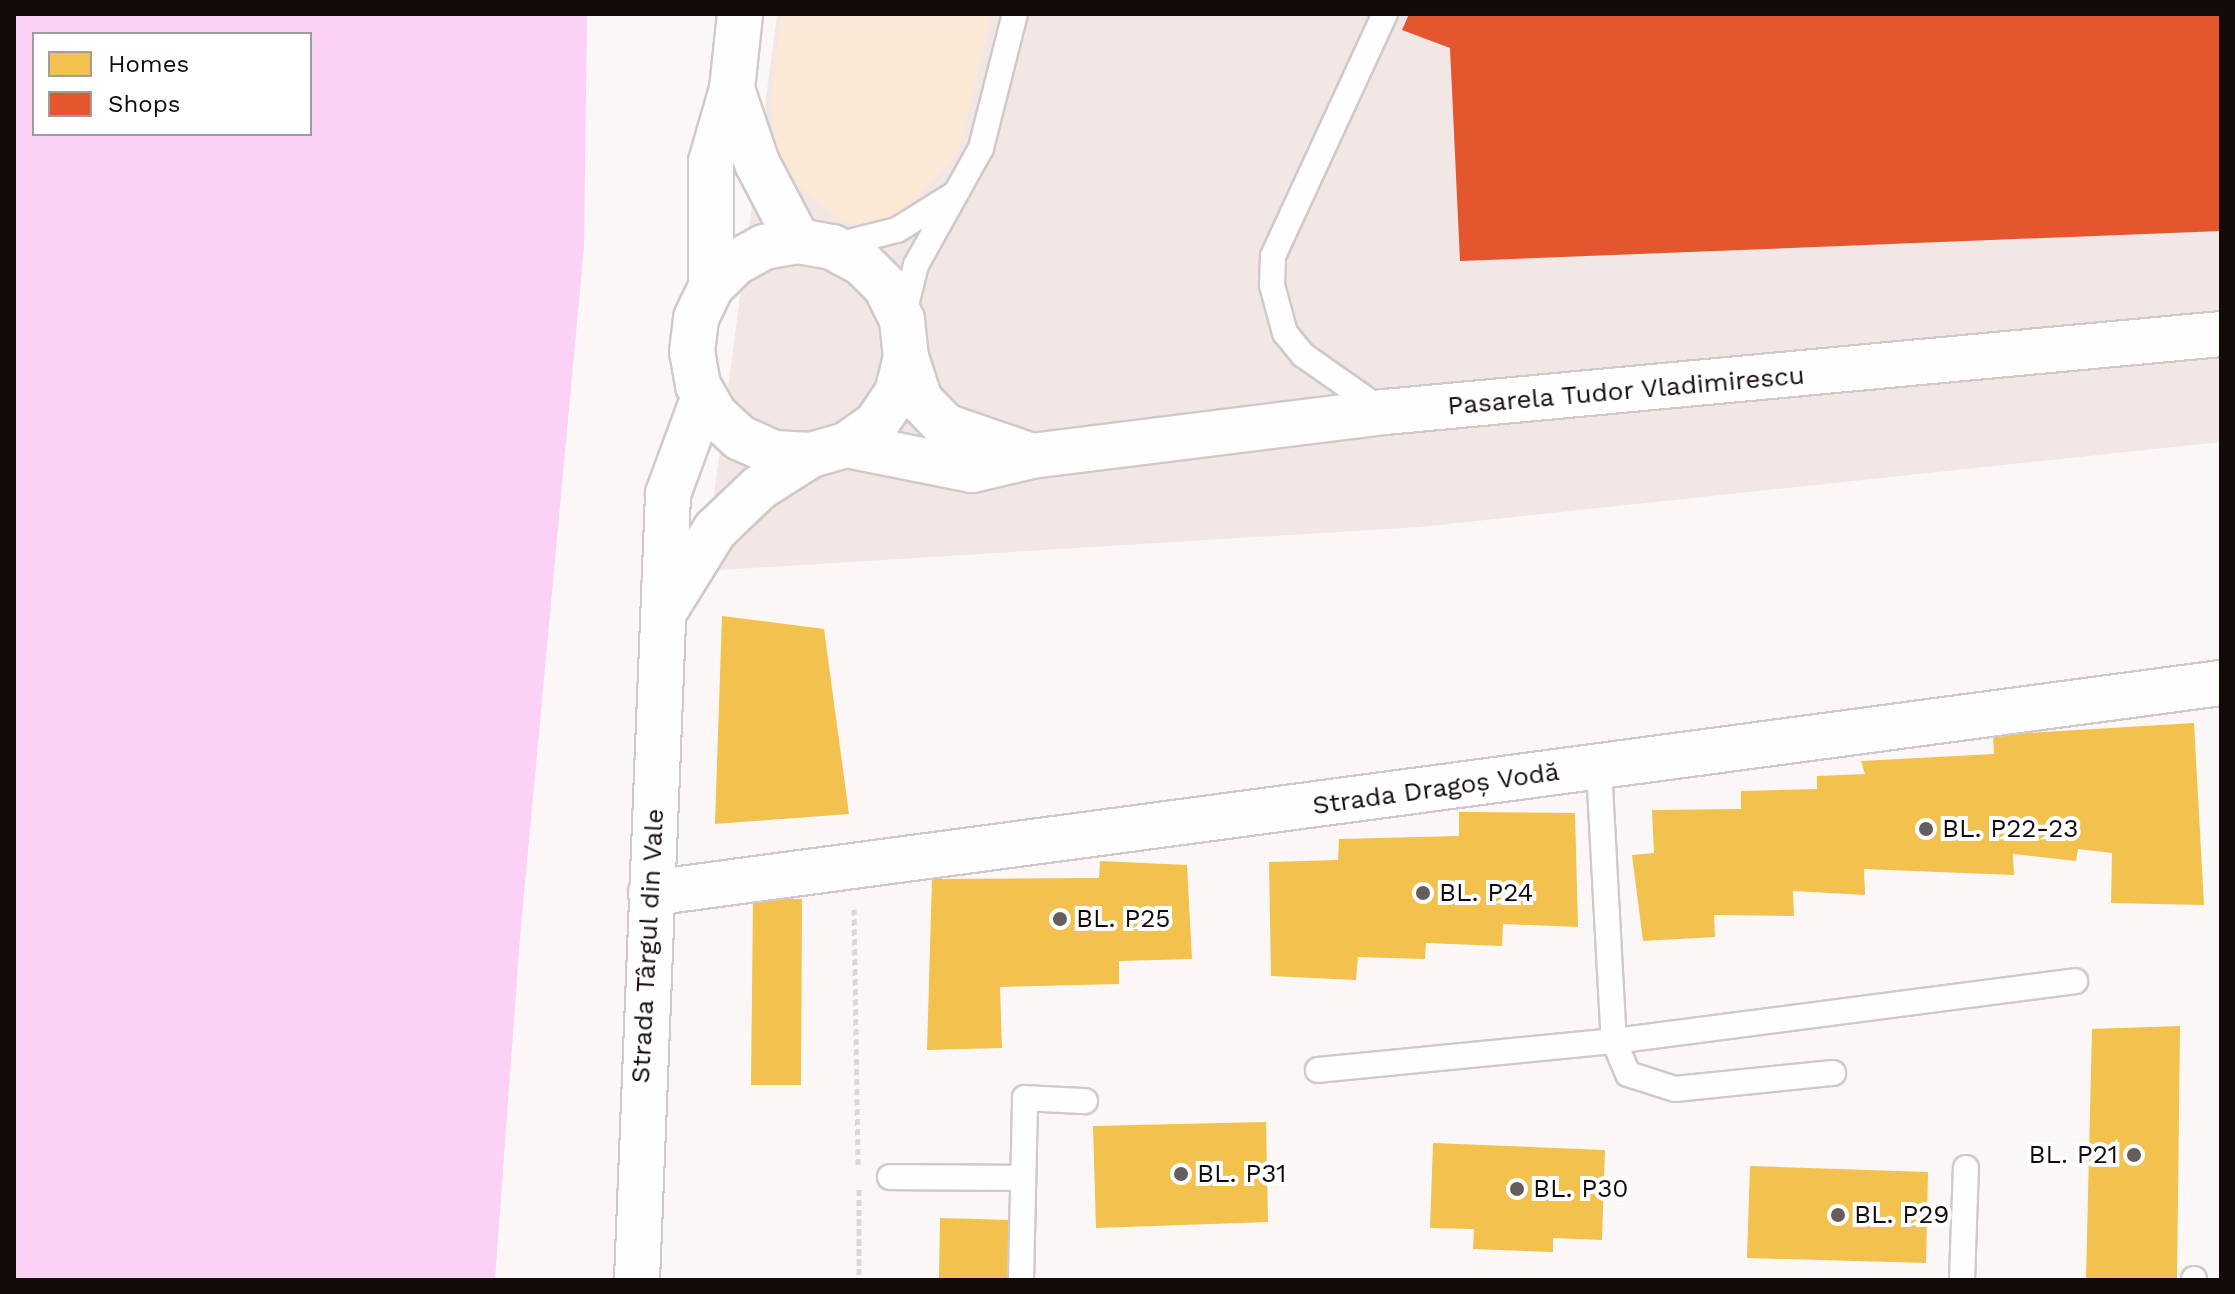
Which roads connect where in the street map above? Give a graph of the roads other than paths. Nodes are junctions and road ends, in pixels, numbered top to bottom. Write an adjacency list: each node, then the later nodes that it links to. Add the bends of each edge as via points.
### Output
1 (740, 14): 4 (street)
2 (1015, 14): 5 (lane, via 981,148)
3 (1385, 14): 11 (lane, via 1273,256 1272,285 1285,333 1303,355)
4 (732, 89): 6 (street, via 757,163); 7 (street, via 711,162)
5 (955, 194): 6 (lane, via 897,230); 9 (lane, via 916,265)
6 (815, 244): 7 (street, via 764,247 744,257); 9 (street, via 862,263 886,287)
7 (711, 287): 10 (street, via 696,318 692,352)
8 (2221, 334): 11 (street, Pasarela Tudor Vladimirescu)
9 (904, 339): 12 (street, Strada Târgul din Vale, via 897,393 876,424); 13 (street, Pasarela Tudor Vladimirescu, via 920,400 945,426)
10 (704, 396): 12 (street, via 715,415 740,438 774,453); 14 (street, Strada Târgul din Vale, via 668,494)
11 (1385, 412): 13 (street, Pasarela Tudor Vladimirescu)
12 (828, 450): 13 (street, Pasarela Tudor Vladimirescu, via 972,470); 14 (street, Strada Târgul din Vale, via 759,488 715,530)
13 (1031, 456)
14 (665, 611): 17 (street, Strada Târgul din Vale)
15 (2221, 683): 16 (street, Strada Dragoș Vodă)
16 (1599, 768): 17 (street, Strada Dragoș Vodă); 19 (lane)
17 (651, 893): 26 (street, Strada Târgul din Vale)
18 (2075, 981): 19 (lane)
19 (1614, 1041): 20 (lane); 21 (lane, via 1628,1074 1675,1089)
20 (1318, 1070)
21 (1833, 1073)
22 (1085, 1101): 25 (lane, via 1025,1098)
23 (1966, 1168): 28 (lane)
24 (890, 1177): 25 (lane)
25 (1023, 1178): 27 (lane)
26 (637, 1280)
27 (1021, 1280)
28 (1962, 1280)

